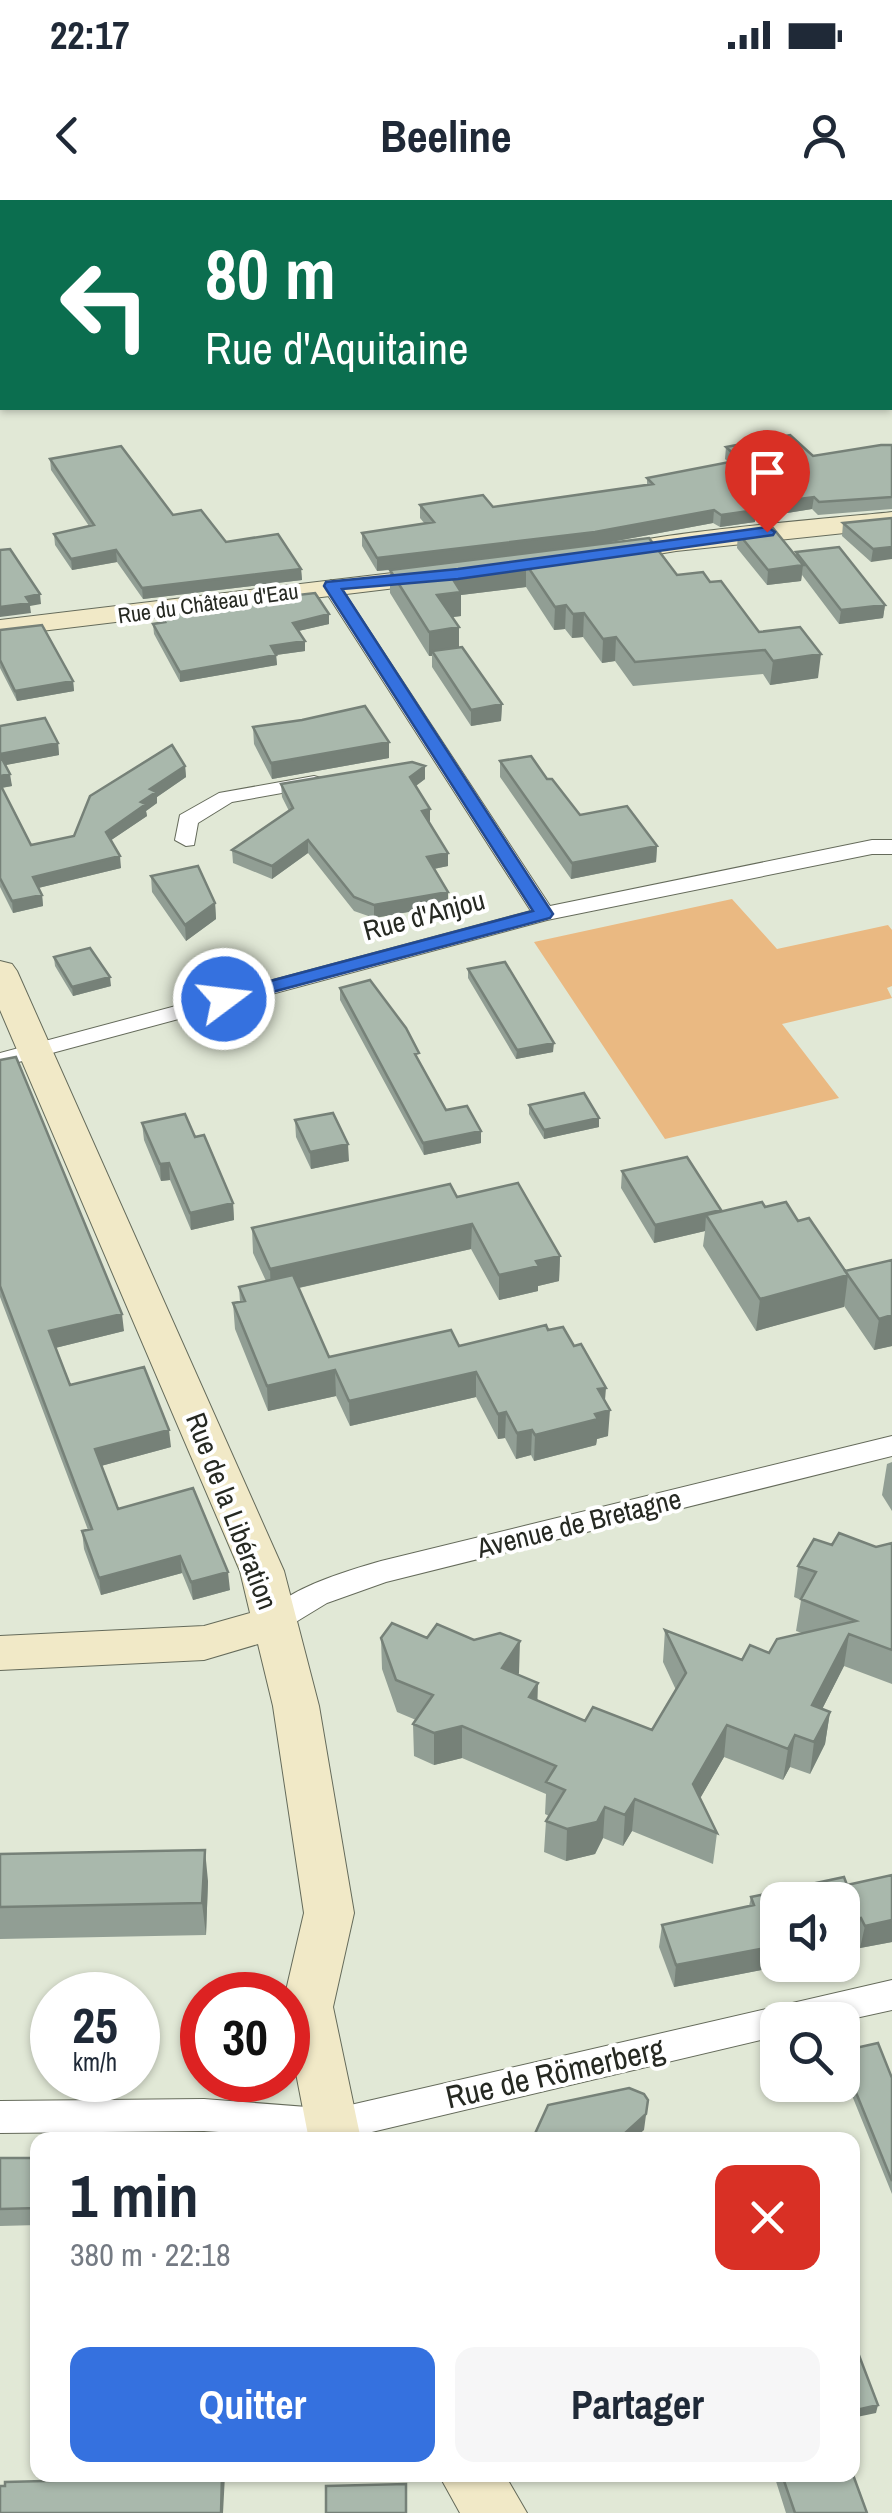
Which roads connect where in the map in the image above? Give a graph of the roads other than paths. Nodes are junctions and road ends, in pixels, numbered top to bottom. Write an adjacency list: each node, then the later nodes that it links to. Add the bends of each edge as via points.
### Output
1 (892, 520): 2 (street)
2 (575, 560)
3 (478, 572): 4 (street, Rue du Château d'Eau)
4 (332, 586): 5 (street, Rue du Château d'Eau); 9 (street, via 435,761)
5 (0, 628)
6 (335, 778): 7 (street, via 226,797 188,820)
7 (186, 840)
8 (892, 846): 9 (street, Rue d'Anjou)
9 (544, 914): 11 (street, Rue d'Anjou)
10 (0, 971): 11 (street, Rue de la Libération)
11 (17, 1055): 13 (street, Rue de la Libération, via 249,1538)
12 (892, 1446): 13 (street, Avenue de Bretagne, via 381,1572 316,1595)
13 (276, 1622): 14 (street, via 204,1643); 19 (street, Rue de la Libération, via 329,1913 308,2007)
14 (0, 1653)
15 (892, 1994): 16 (street, Rue de Römerberg)
16 (859, 2002)
17 (760, 2026): 19 (street, Rue de Römerberg)
18 (0, 2118): 19 (street, Rue de Römerberg, via 204,2115)
19 (334, 2132)
20 (473, 2482): 21 (street)
21 (497, 2513)

